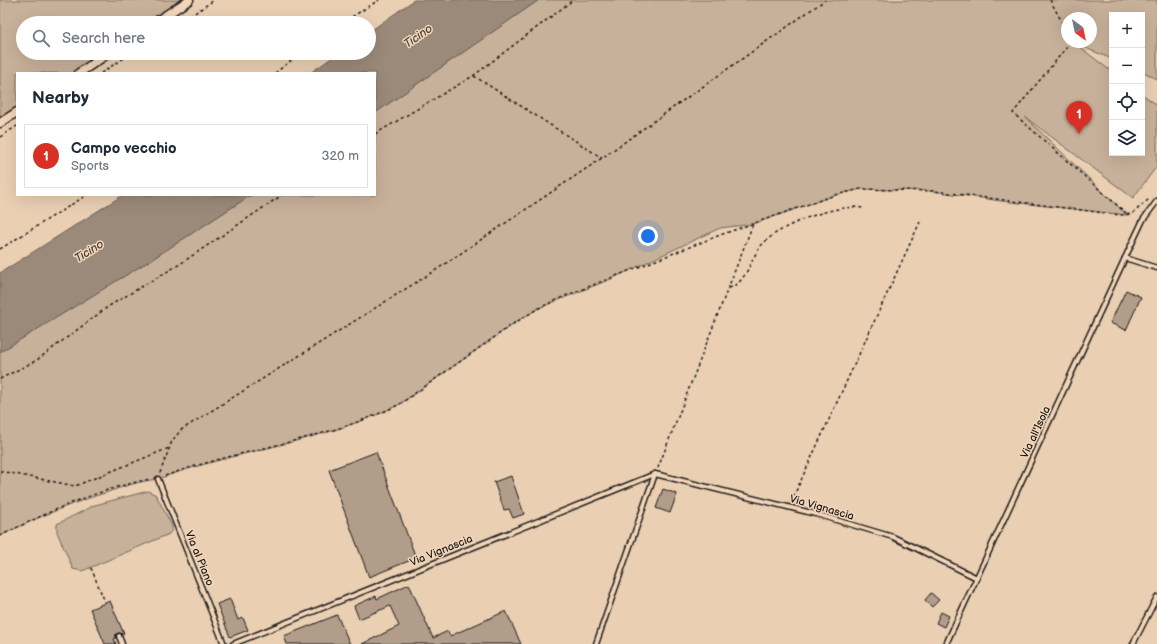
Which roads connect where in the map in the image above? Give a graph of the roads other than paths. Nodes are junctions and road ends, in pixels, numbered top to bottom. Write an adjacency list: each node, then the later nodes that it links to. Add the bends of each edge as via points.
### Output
1 (189, 0): 2 (street)
2 (165, 16)
3 (98, 60): 4 (street)
4 (80, 72)
5 (16, 113): 6 (street)
6 (0, 123)
7 (1157, 200): 8 (lane, Via all'Isola, via 1143,220)
8 (1125, 258): 9 (lane); 12 (lane, Via all'Isola)
9 (1157, 268)
10 (655, 474): 12 (lane, Via Vignascia, via 789,507 893,537); 17 (lane, Via Vignascia); 18 (lane)
11 (158, 479): 16 (lane, Via al Piano)
12 (977, 578): 19 (lane, Via all'Isola)
13 (1157, 597): 20 (lane)
14 (119, 636): 15 (lane)
15 (122, 644)
16 (224, 644)
17 (233, 644)
18 (596, 644)
19 (946, 644)
20 (1133, 644)

